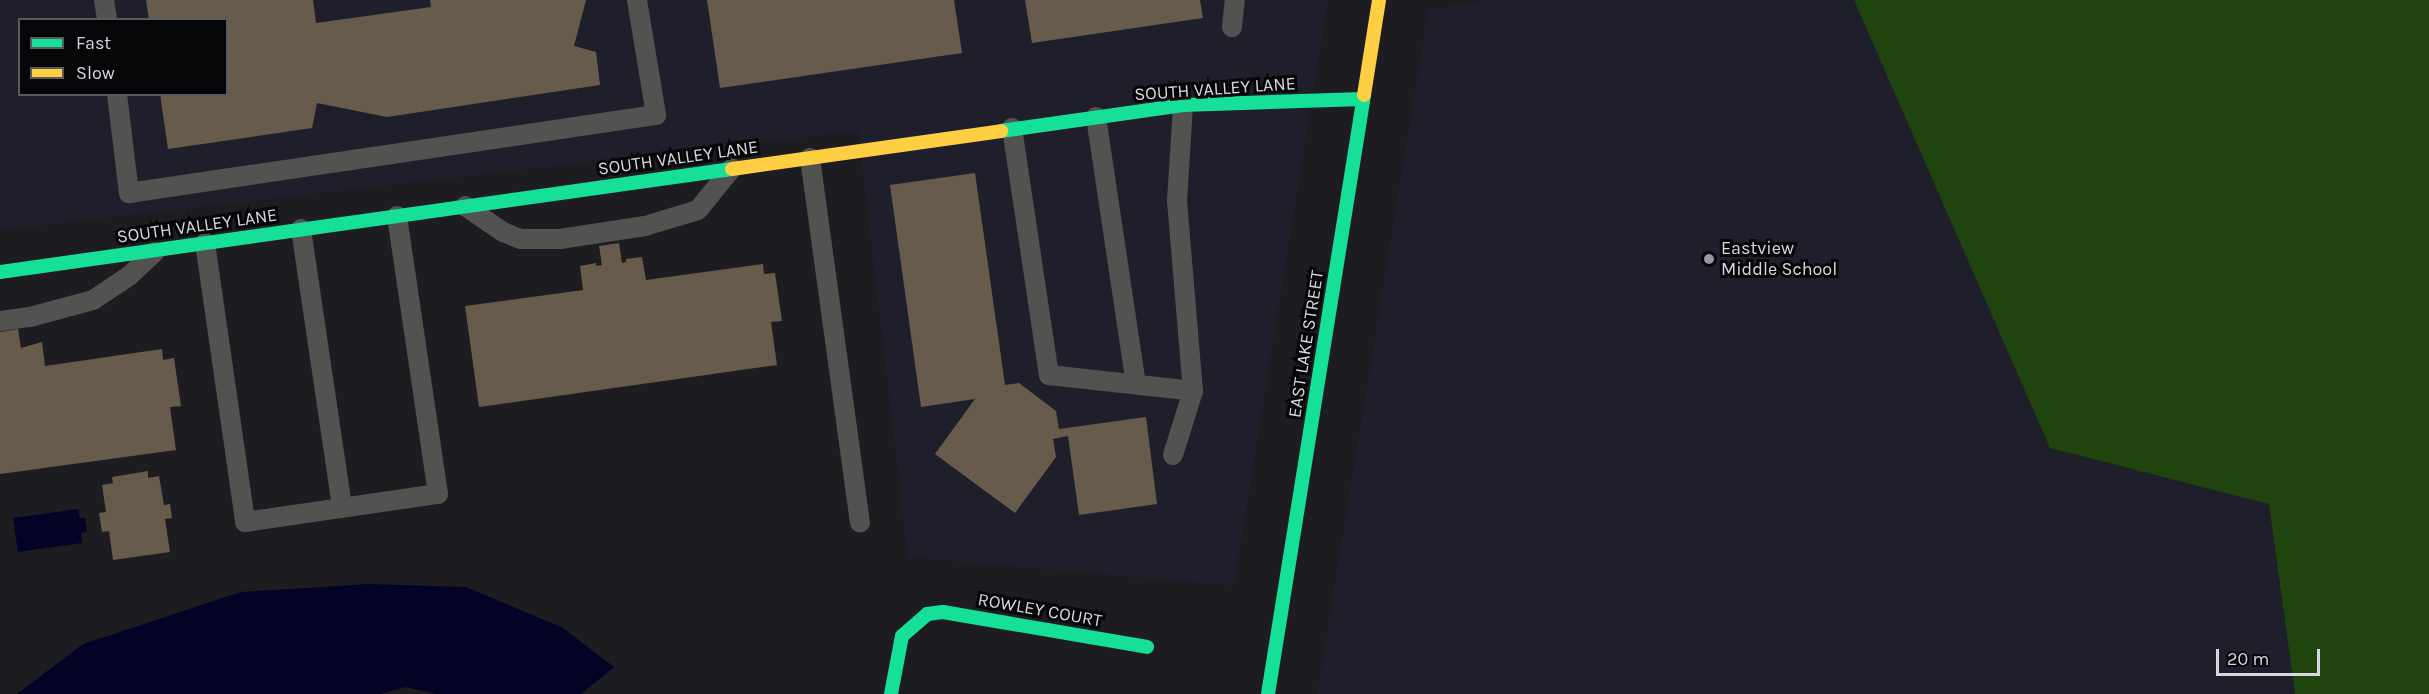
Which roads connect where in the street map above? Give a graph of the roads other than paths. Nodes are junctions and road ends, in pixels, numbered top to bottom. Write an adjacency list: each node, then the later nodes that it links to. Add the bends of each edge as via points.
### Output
1 (104, 0): 5 (lane)
2 (637, 0): 7 (lane, via 656,115 129,193)
3 (1235, 0): 6 (lane)
4 (1379, 0): 8 (main road, EAST LAKE STREET)
5 (107, 18)
6 (1232, 27)
7 (117, 96)
8 (1363, 99): 9 (main road, SOUTH VALLEY LANE); 28 (main road, EAST LAKE STREET)
9 (1183, 105): 10 (main road, SOUTH VALLEY LANE); 22 (lane, via 1177,201)
10 (1096, 117): 11 (main road, SOUTH VALLEY LANE); 21 (lane)
11 (1012, 129): 12 (main road, SOUTH VALLEY LANE); 21 (lane, via 1049,375)
12 (810, 158): 13 (main road, SOUTH VALLEY LANE); 25 (lane)
13 (732, 168): 14 (main road, SOUTH VALLEY LANE); 14 (lane, via 698,210 645,226 560,240 520,239)
14 (465, 206): 15 (main road, SOUTH VALLEY LANE)
15 (397, 216): 16 (main road, SOUTH VALLEY LANE); 24 (lane, via 438,494)
16 (301, 229): 17 (main road, SOUTH VALLEY LANE); 24 (lane)
17 (205, 243): 18 (main road, SOUTH VALLEY LANE); 24 (lane, via 245,522)
18 (157, 250): 19 (main road, SOUTH VALLEY LANE); 20 (lane, via 129,276 93,300)
19 (0, 272)
20 (0, 321)
21 (1136, 384): 22 (lane)
22 (1193, 391): 23 (lane)
23 (1173, 455)
24 (342, 508)
25 (860, 523)
26 (1147, 646): 27 (main road, ROWLEY COURT, via 943,612 927,614 902,636)
27 (891, 694)
28 (1268, 694)

